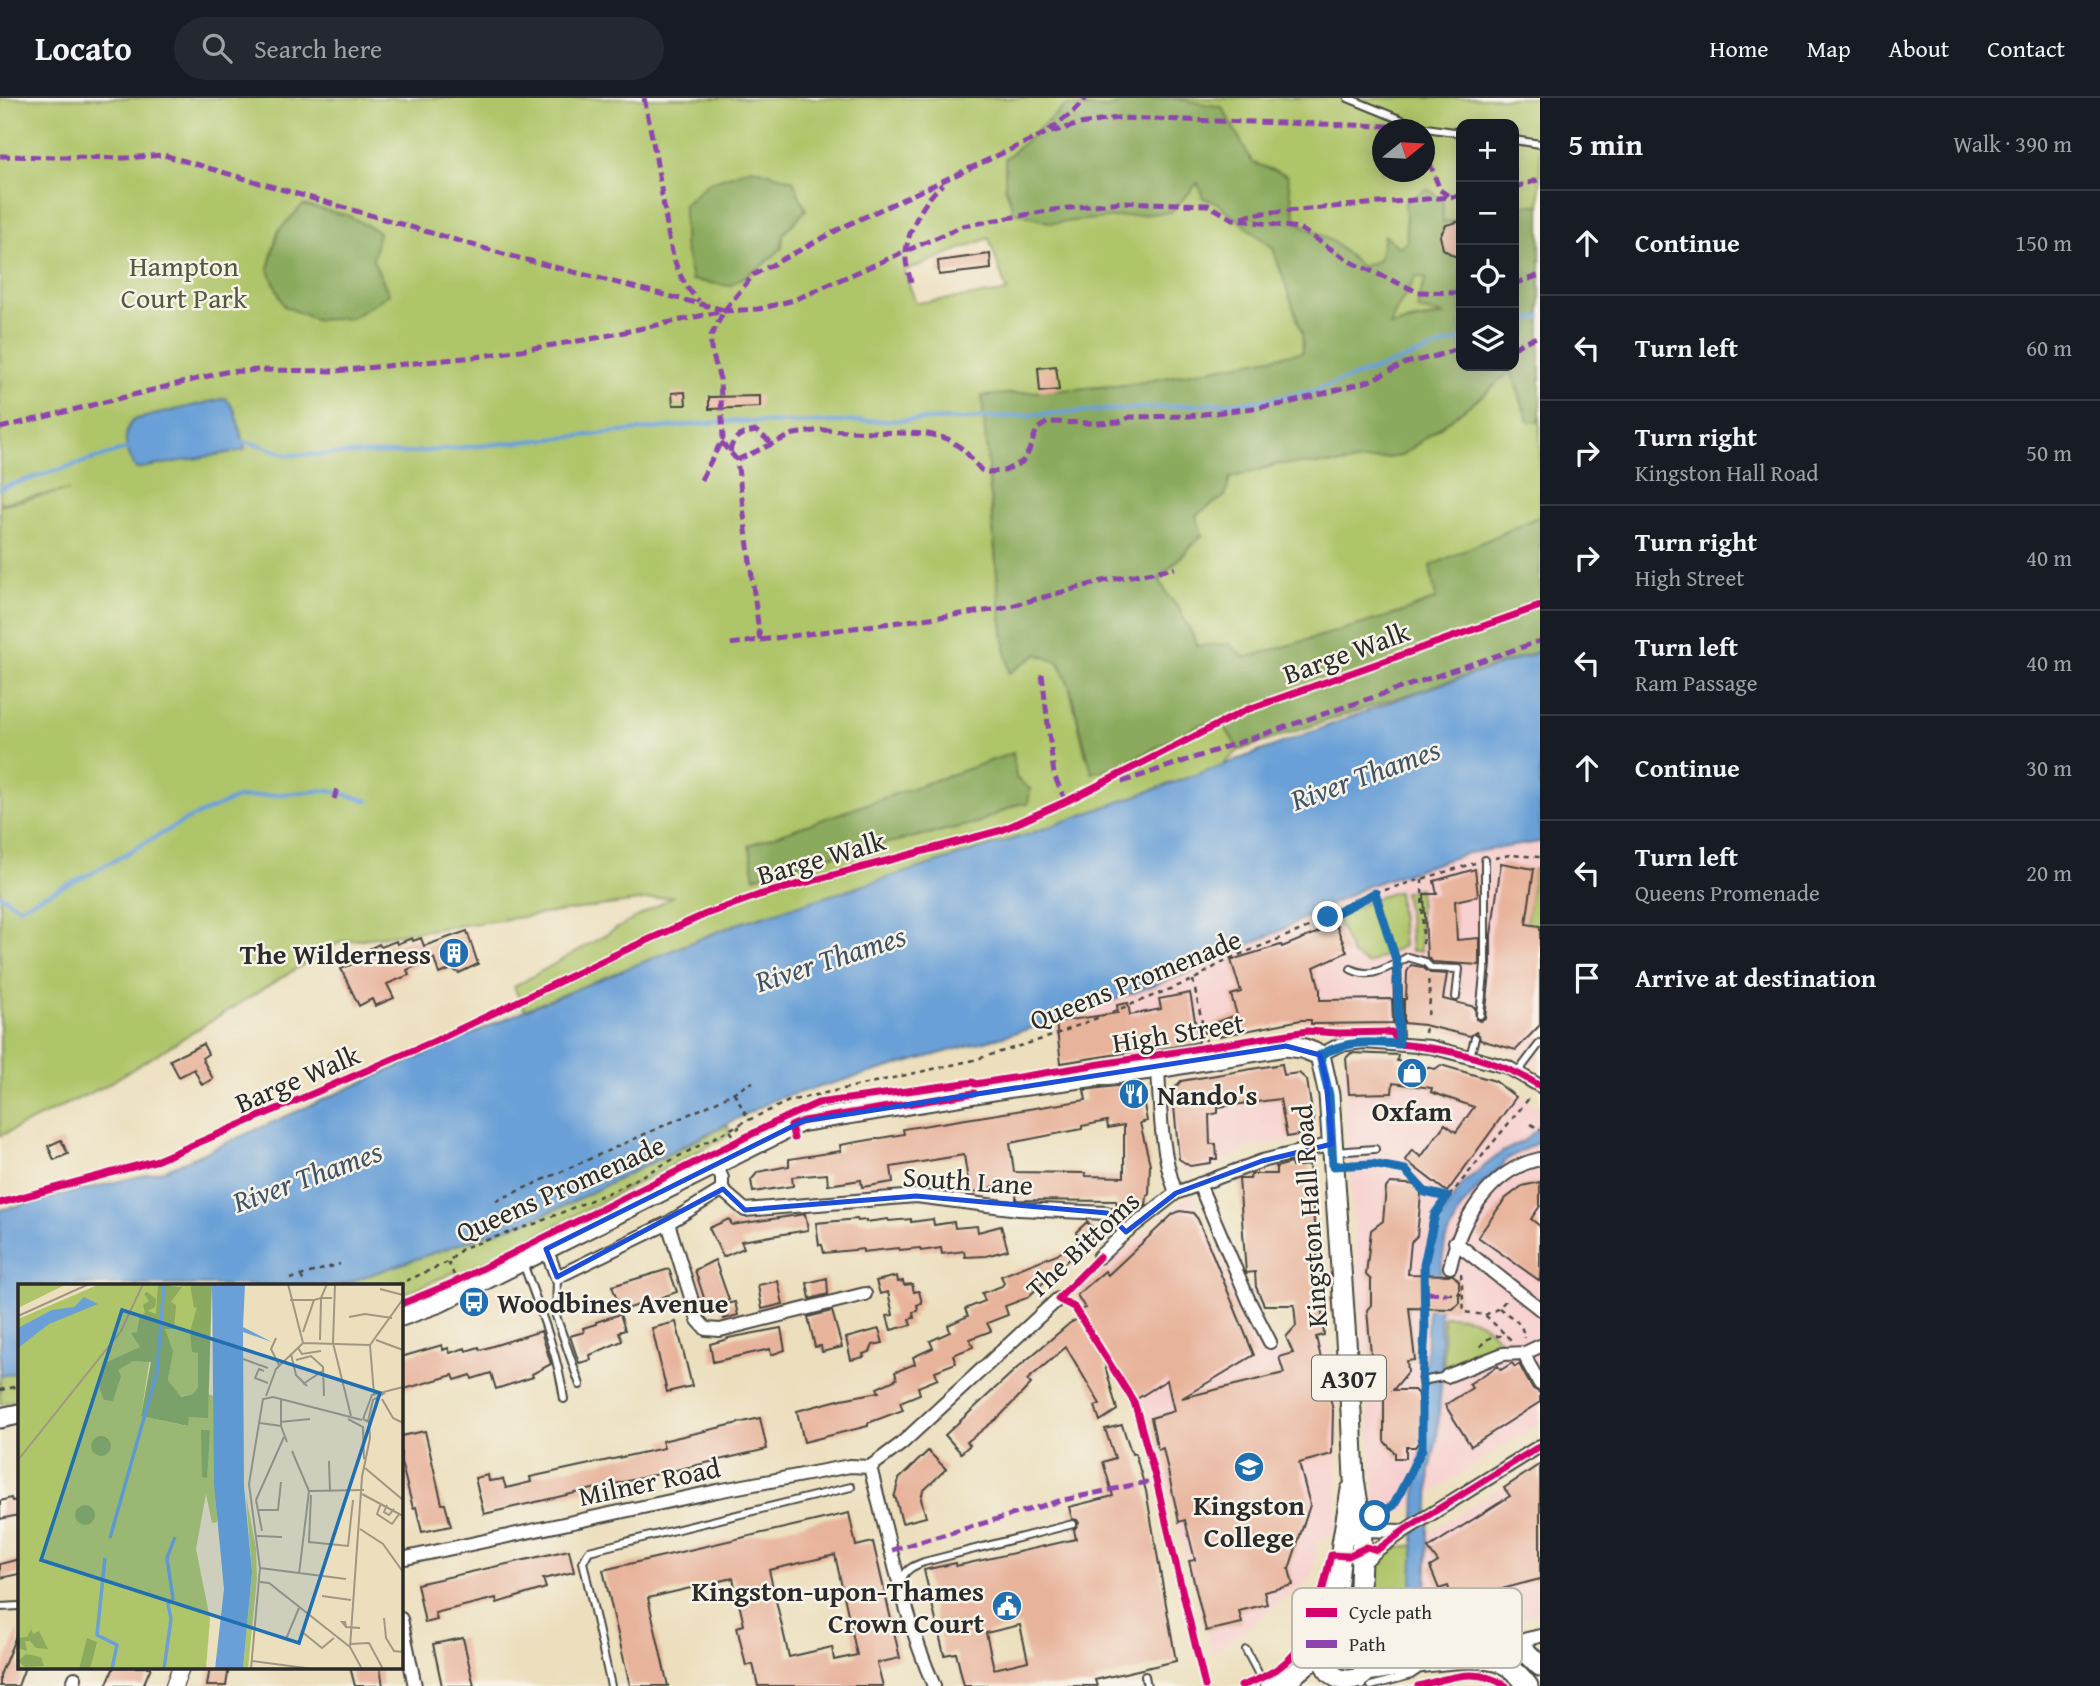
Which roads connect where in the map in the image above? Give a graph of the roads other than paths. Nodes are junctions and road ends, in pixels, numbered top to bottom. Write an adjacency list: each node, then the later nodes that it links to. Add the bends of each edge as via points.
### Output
1 (1348, 98): 2 (lane, via 1419,128)
2 (1456, 132)
3 (1519, 141): 4 (lane)
4 (1540, 144)
5 (1485, 860): 9 (lane)
6 (1397, 963): 7 (lane, via 1377,974); 8 (lane, via 1408,957 1431,968 1459,969); 12 (lane)
7 (1351, 969)
8 (1456, 997)
9 (1480, 1015)
10 (1475, 1038): 14 (lane)
11 (1540, 1043): 16 (lane)
12 (1399, 1044): 13 (street, via 1352,1043); 14 (street)
13 (1320, 1055): 15 (main road, High Street, via 1286,1046); 19 (main road, Kingston Hall Road / A307, via 1329,1095)
14 (1470, 1056): 16 (street)
15 (1158, 1068): 21 (main road, High Street, via 803,1121); 24 (street, via 1161,1118)
16 (1518, 1072): 17 (street)
17 (1536, 1090)
18 (1375, 1149): 19 (lane)
19 (1332, 1154): 22 (street, The Bittoms, via 1262,1161); 49 (main road, Kingston Hall Road / A307)
20 (1540, 1160): 27 (street, via 1508,1171 1492,1186)
21 (716, 1165): 23 (street); 28 (main road, High Street)
22 (1199, 1184): 24 (street, The Bittoms); 37 (street)
23 (722, 1190): 25 (street); 26 (street, South Lane, via 745,1210 916,1196 1019,1209 1107,1213)
24 (1176, 1193): 26 (street, The Bittoms)
25 (668, 1223): 32 (street); 33 (street, via 698,1320 706,1329 720,1330)
26 (1126, 1232): 29 (street, The Bittoms)
27 (1455, 1242): 31 (street); 35 (street)
28 (546, 1249): 30 (main road, High Street); 32 (street)
29 (1099, 1257)
30 (522, 1261): 36 (main road, High Street); 44 (lane, via 551,1340)
31 (1450, 1267)
32 (557, 1277): 43 (lane, via 556,1316)
33 (865, 1294)
34 (1058, 1299): 48 (street, The Bittoms, via 901,1444)
35 (1540, 1309)
36 (402, 1316)
37 (1270, 1342)
38 (1540, 1346): 39 (street)
39 (1520, 1353): 40 (street, via 1503,1354); 42 (street)
40 (1447, 1376): 41 (lane)
41 (1424, 1381)
42 (1540, 1384)
43 (580, 1385)
44 (564, 1399)
45 (18, 1414): 46 (main road)
46 (0, 1418)
47 (1540, 1446): 53 (street)
48 (870, 1467): 54 (street, Milner Road, via 850,1466 730,1489); 56 (street)
49 (1354, 1479): 52 (main road, Kingston Hall Road / A307); 57 (main road, Kingston Hall Road / A307)
50 (851, 1487): 75 (lane, via 589,1550 583,1562)
51 (1073, 1524): 56 (lane, via 924,1562 903,1574)
52 (1368, 1527): 53 (street); 55 (main road, Kingston Hall Road / A307)
53 (1405, 1530): 55 (street)
54 (402, 1559)
55 (1361, 1566): 58 (main road, Kingston Hall Road / A307)
56 (900, 1584): 76 (street)
57 (1336, 1588)
58 (1360, 1588)
59 (18, 1606): 60 (lane)
60 (0, 1607)
61 (402, 1624): 74 (street)
62 (1540, 1636): 64 (street)
63 (1246, 1650): 78 (lane)
64 (1532, 1653)
65 (181, 1668): 73 (main road)
66 (1302, 1668): 79 (main road)
67 (1327, 1668): 72 (main road, via 1333,1675)
68 (1368, 1668): 72 (main road)
69 (1411, 1668): 72 (main road)
70 (1510, 1668): 80 (main road)
71 (1145, 1676): 77 (lane)
72 (1356, 1682)
73 (174, 1686)
74 (415, 1686)
75 (611, 1686)
76 (934, 1686)
77 (1147, 1686)
78 (1265, 1686)
79 (1273, 1686)
80 (1528, 1686)

